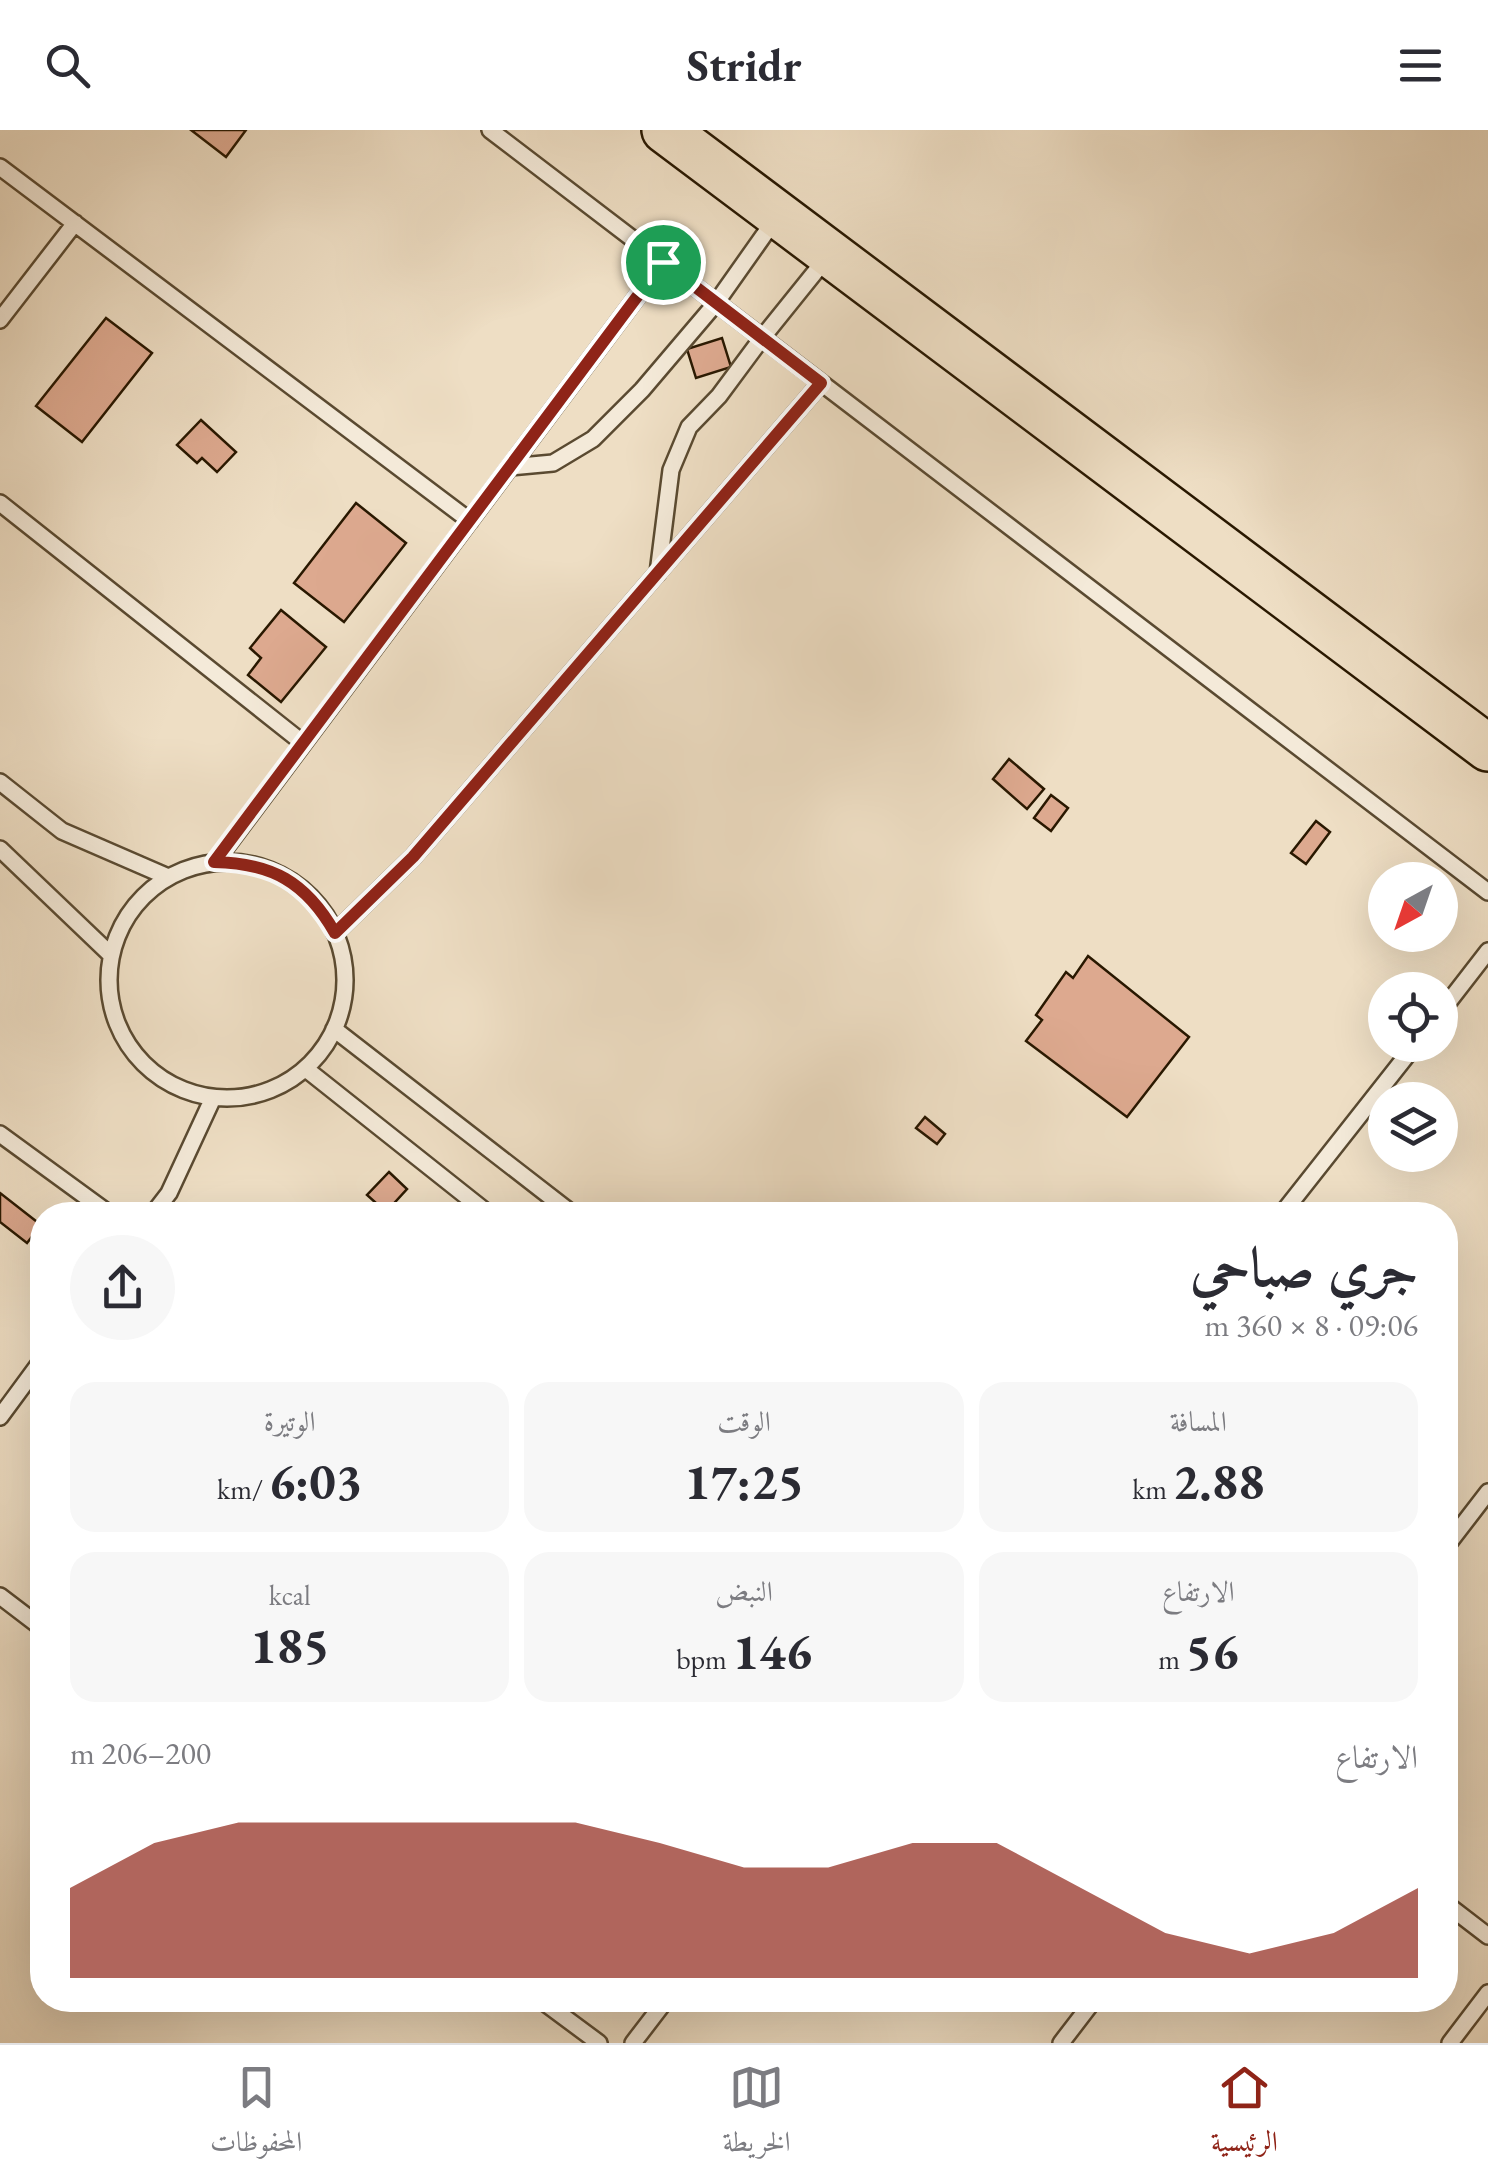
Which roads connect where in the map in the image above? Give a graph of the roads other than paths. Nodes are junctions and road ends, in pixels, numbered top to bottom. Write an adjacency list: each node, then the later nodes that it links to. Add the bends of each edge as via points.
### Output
1 (490, 130): 7 (lane)
2 (665, 130): 4 (main road)
3 (0, 167): 5 (lane)
4 (779, 215): 6 (main road); 8 (lane)
5 (75, 223): 9 (lane); 14 (lane)
6 (830, 254): 10 (lane); 17 (main road)
7 (663, 262): 8 (lane); 12 (lane)
8 (716, 303): 10 (lane); 12 (lane, via 593,439 553,463)
9 (0, 320)
10 (762, 338): 11 (lane); 15 (lane, via 689,427 671,470)
11 (821, 383): 15 (lane); 22 (lane)
12 (510, 467): 14 (lane)
13 (0, 503): 16 (lane)
14 (470, 520): 16 (lane)
15 (658, 573): 23 (lane, via 413,857)
16 (304, 743): 20 (lane)
17 (1488, 748)
18 (0, 782): 21 (lane, via 62,831)
19 (0, 849): 25 (lane)
20 (214, 862): 21 (lane); 23 (lane, via 240,862 286,878)
21 (168, 877): 25 (lane, via 131,910)
22 (1488, 892)
23 (335, 933): 27 (lane, via 345,981)
24 (1488, 951): 26 (lane)
25 (111, 955): 30 (lane, via 110,1004 131,1049 167,1082)
26 (1458, 989)
27 (334, 1029): 29 (lane); 35 (lane)
28 (1402, 1062): 36 (lane)
29 (306, 1069): 30 (lane, via 263,1093); 34 (lane)
30 (214, 1098): 33 (lane)
31 (0, 1134): 32 (lane)
32 (93, 1202)
33 (162, 1202)
34 (474, 1202)
35 (557, 1202)
36 (1292, 1202)
37 (30, 1376): 38 (lane)
38 (0, 1416)
39 (1488, 1492): 40 (lane)
40 (1458, 1531)
41 (0, 1596): 42 (lane)
42 (30, 1619)
43 (1458, 1913): 44 (lane)
44 (1488, 1936)
45 (1488, 1993): 52 (lane)
46 (557, 2012): 49 (lane)
47 (657, 2012): 50 (lane)
48 (1085, 2012): 51 (lane)
49 (599, 2043)
50 (633, 2043)
51 (1061, 2043)
52 (1450, 2043)

